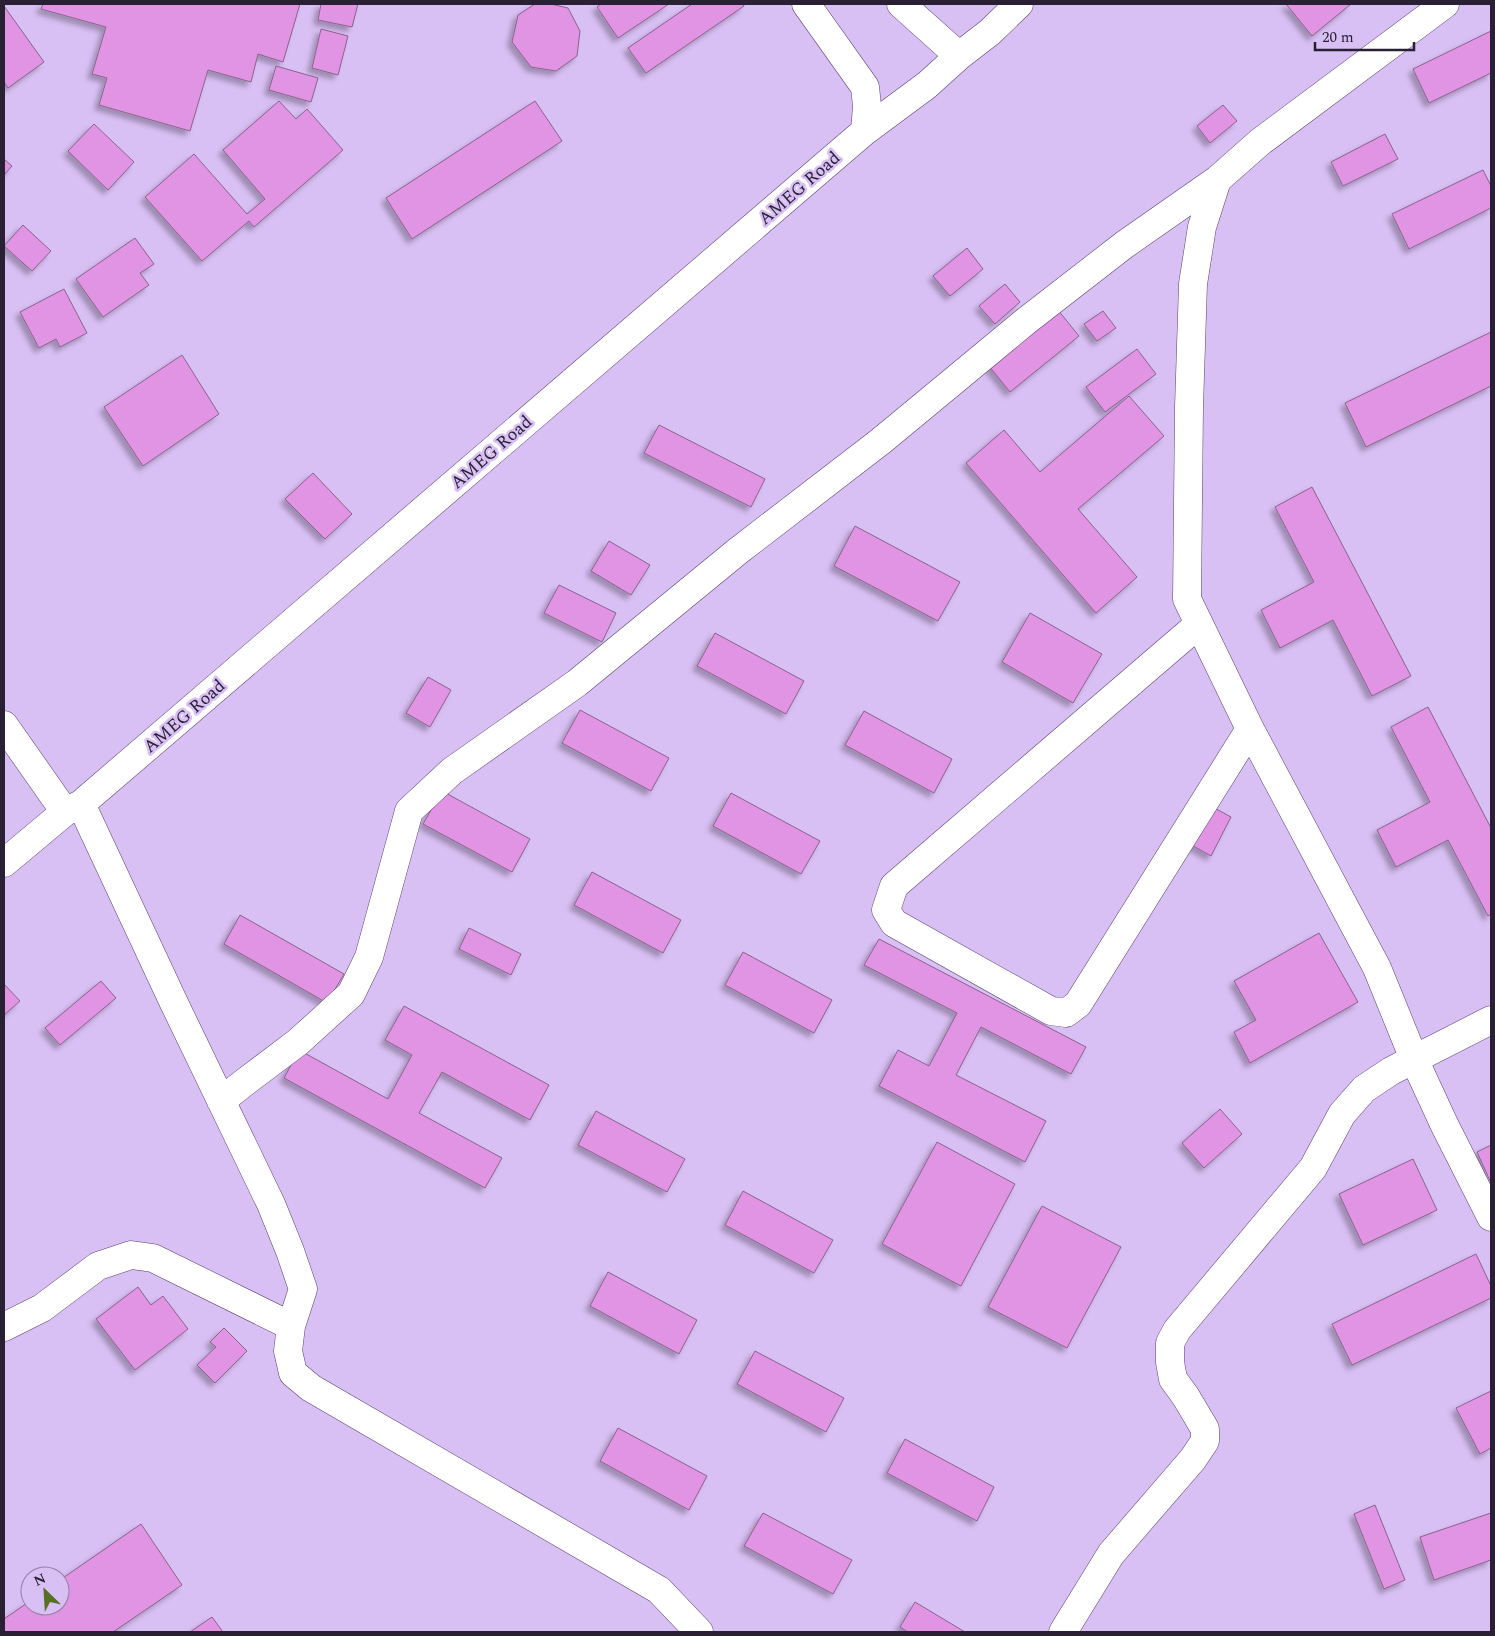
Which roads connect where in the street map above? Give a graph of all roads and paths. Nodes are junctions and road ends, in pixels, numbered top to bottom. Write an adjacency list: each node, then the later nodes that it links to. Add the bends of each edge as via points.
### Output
1 (806, 4): 6 (lane, via 865,87)
2 (901, 4): 5 (lane)
3 (1019, 4): 5 (lane, AMEG Road)
4 (1445, 4): 7 (lane, via 1260,142)
5 (959, 56): 6 (lane, AMEG Road, via 927,85)
6 (865, 131): 11 (lane, AMEG Road)
7 (1217, 180): 8 (lane, via 1202,227 1193,284 1187,600); 15 (lane, via 1124,245 1026,321 577,683 452,771 410,811 369,957 351,994 298,1042)
8 (1199, 624): 10 (lane); 10 (lane, via 894,886 886,910 894,923 1051,1011 1066,1013 1078,1004)
9 (4, 726): 11 (lane)
10 (1250, 729): 14 (lane, via 1377,968)
11 (73, 808): 12 (lane, AMEG Road); 15 (lane)
12 (4, 864)
13 (1491, 1020): 14 (lane)
14 (1414, 1059): 16 (lane); 20 (lane, via 1364,1089 1342,1114 1313,1168 1177,1330 1170,1343 1173,1379 1206,1429 1205,1441 1110,1554)
15 (221, 1102): 17 (lane, via 271,1204 303,1289)
16 (1491, 1217)
17 (291, 1326): 18 (lane, via 153,1258 131,1255 98,1266 42,1308); 19 (lane, via 288,1351 293,1373 310,1388 659,1590)
18 (4, 1327)
19 (699, 1632)
20 (1063, 1632)

